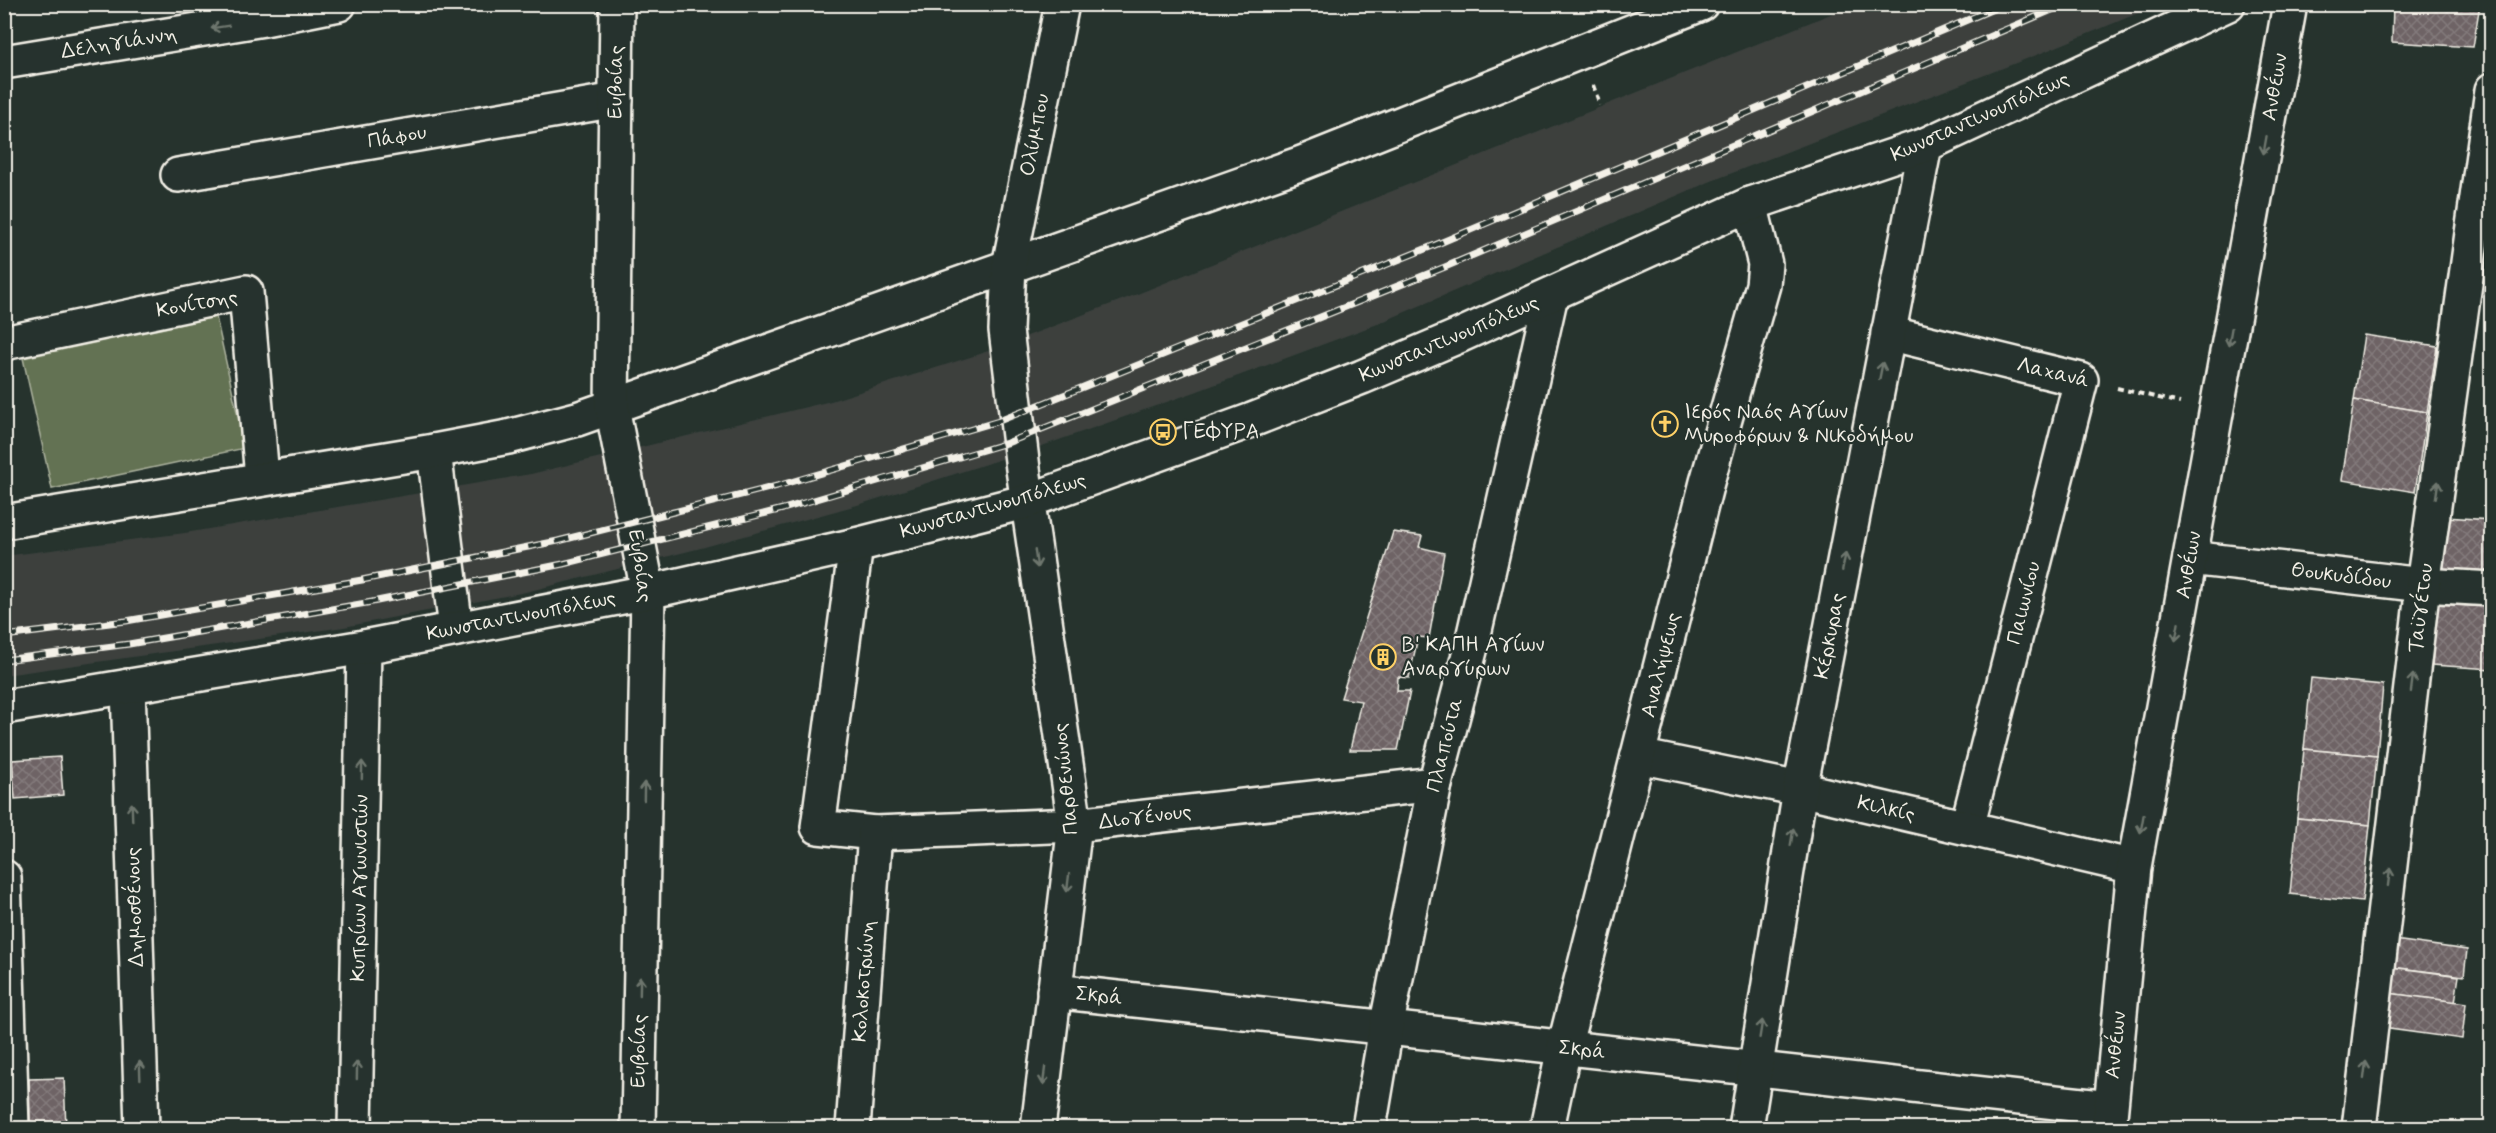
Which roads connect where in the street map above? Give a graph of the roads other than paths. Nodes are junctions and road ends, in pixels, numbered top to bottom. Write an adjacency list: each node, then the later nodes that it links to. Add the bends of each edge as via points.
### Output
1 (339, 4): 7 (street, Δεληγιάννη)
2 (617, 4): 10 (street, Ευβοίας)
3 (1062, 4): 14 (street, Ολύμπου)
4 (2228, 4): 11 (street, Κωνσταντινουπόλεως)
5 (2290, 4): 25 (street, Ανθέων, one-way to 25)
6 (1692, 6): 14 (street, via 1302,163)
7 (263, 12): 8 (street, Δεληγιάννη, one-way to 8)
8 (4, 62)
9 (2492, 90): 26 (street, Ταϋγέτου, one-way to 9)
10 (616, 100): 12 (street, Πάφου); 19 (street, Ευβοίας)
11 (1925, 145): 13 (street, Κωνσταντινουπόλεως); 16 (street, Κέρκυρας)
12 (178, 175)
13 (1750, 204): 15 (street, Κωνσταντινουπόλεως); 33 (street, Αναλήψεως, via 1765,264 1763,285 1707,482)
14 (1009, 266): 19 (street); 22 (street, Ολύμπου, via 1006,330)
15 (1551, 295): 22 (street, Κωνσταντινουπόλεως, via 1362,377); 34 (street, Πλαπούτα, via 1472,643)
16 (1888, 333): 18 (street, Λαχανά); 35 (street, Κέρκυρας, one-way to 16)
17 (4, 343): 21 (street, Κονίτσης, via 246,292)
18 (2081, 380): 37 (street, Παιωνίου)
19 (612, 407): 20 (street, via 508,437); 28 (street, Ευβοίας)
20 (434, 451): 21 (street); 29 (street)
21 (262, 478): 23 (street)
22 (1028, 501): 24 (street, Κωνσταντινουπόλεως); 36 (street, Παρθενώνος, one-way to 36)
23 (4, 522)
24 (856, 545): 28 (street, Κωνσταντινουπόλεως); 38 (street, Διογένους, via 818,828)
25 (2190, 558): 26 (street, Θουκυδίδου); 39 (street, Ανθέων, one-way to 39)
26 (2423, 585): 27 (street, Θουκυδίδου); 55 (street, Ταϋγέτου, one-way to 26)
27 (2492, 589)
28 (648, 591): 29 (street, Κωνσταντινουπόλεως); 49 (street, Ευβοίας, one-way to 28)
29 (456, 629): 30 (street, Κωνσταντινουπόλεως)
30 (364, 646): 31 (street, Κωνσταντινουπόλεως); 48 (street, Κυπρίων Αγωνιστών, one-way to 30)
31 (128, 686): 32 (street, Κωνσταντινουπόλεως); 47 (street, Δημοσθένους, one-way to 31)
32 (4, 707)
33 (1638, 756): 35 (street, Κιλκίς); 43 (street, Αναλήψεως)
34 (1434, 784): 36 (street, Διογένους); 42 (street, Πλαπούτα)
35 (1800, 789): 37 (street, Κιλκίς); 44 (street, Κέρκυρας, one-way to 35)
36 (1075, 825): 38 (street, Διογένους); 41 (street, Παρθενώνος, one-way to 41)
37 (1968, 827): 39 (street, Κιλκίς)
38 (875, 833): 50 (street, Κολοκοτρώνη)
39 (2134, 867): 45 (street, Ανθέων)
40 (4, 877): 46 (street)
41 (1054, 991): 42 (street, Σκρά); 51 (street, Παρθενώνος, one-way to 51)
42 (1386, 1028): 43 (street, Σκρά); 52 (street, Πλαπούτα)
43 (1564, 1047): 44 (street, Σκρά); 53 (street, Αναλήψεως)
44 (1755, 1069): 45 (street, Σκρά); 54 (street, Κέρκυρας)
45 (2110, 1118)
46 (12, 1128)
47 (142, 1128)
48 (356, 1128)
49 (638, 1128)
50 (853, 1128)
51 (1038, 1128)
52 (1369, 1128)
53 (1547, 1128)
54 (1746, 1128)
55 (2359, 1128)

